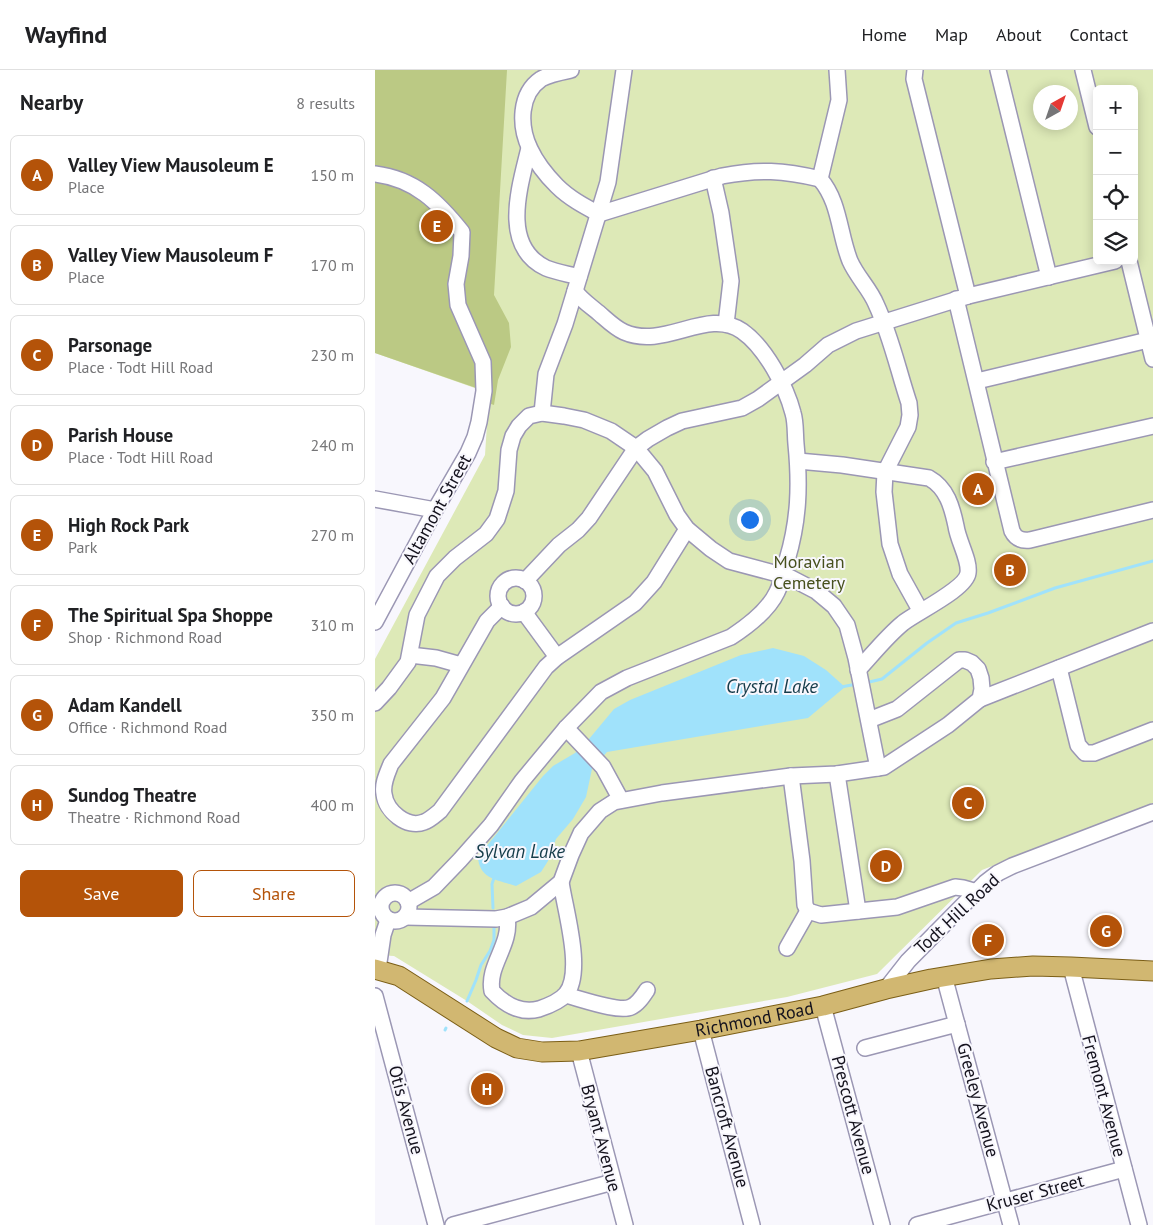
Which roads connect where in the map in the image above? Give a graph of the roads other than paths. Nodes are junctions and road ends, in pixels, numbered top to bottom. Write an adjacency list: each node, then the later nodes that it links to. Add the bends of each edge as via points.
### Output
1 (571, 70): 8 (street, via 543,78 526,96 524,128)
2 (624, 70): 12 (street, via 608,182)
3 (837, 70): 11 (street, via 839,100)
4 (915, 70): 17 (street)
5 (998, 70): 15 (street)
6 (1083, 70): 7 (street)
7 (1093, 111)
8 (529, 148): 12 (street, via 542,170 557,186); 16 (street, via 517,216 522,247 545,267)
9 (375, 174): 31 (street, Altamont Street, via 414,185 435,201 462,232 456,284 458,305 483,362 484,390 475,437)
10 (713, 178): 11 (street, via 770,170); 12 (street); 19 (street, via 731,281)
11 (820, 179): 18 (street, via 835,204 851,261)
12 (599, 214): 16 (street)
13 (1098, 265): 15 (street)
14 (1130, 265): 20 (street)
15 (1049, 277): 17 (street)
16 (577, 284): 19 (street, via 608,321 624,332 641,337 661,336 706,324); 24 (street, via 546,374)
17 (962, 297): 18 (street); 22 (street)
18 (884, 322): 23 (street, via 841,337); 29 (street, via 910,415 908,427)
19 (726, 324): 23 (street, via 754,342 773,366)
20 (1148, 340): 21 (street); 22 (street)
21 (1153, 359)
22 (977, 382): 28 (street)
23 (781, 383): 26 (street, via 742,408 682,421); 27 (street, via 794,414)
24 (541, 413): 26 (street, via 584,420 611,431); 41 (street, via 529,416 513,436 500,512 492,527 446,567 429,591 417,616)
25 (1153, 426): 28 (street)
26 (635, 448): 33 (street, via 655,471); 35 (street, via 589,518)
27 (798, 461): 29 (street); 34 (street, via 798,509)
28 (995, 462): 32 (street, via 1012,531 1019,540)
29 (885, 472): 37 (street, via 890,544 900,574); 37 (street, via 929,478 937,483 948,499 958,539 968,562 963,584)
30 (375, 499): 31 (street)
31 (435, 510): 39 (street, Altamont Street)
32 (1153, 510)
33 (687, 529): 34 (street, via 729,561); 42 (street, via 654,582 635,603)
34 (783, 576): 45 (street, via 816,591 834,606 847,625); 49 (street, via 777,593 745,628 715,644 614,684 601,692)
35 (525, 581): 36 (street, via 514,578 503,584 498,595); 38 (street, via 534,594 532,604)
36 (502, 606): 38 (street, via 515,614); 43 (street, via 487,621)
37 (920, 610): 45 (street, via 902,624)
38 (524, 612): 42 (street)
39 (375, 622)
40 (1153, 631): 44 (street)
41 (410, 654): 43 (street); 47 (street, via 405,668)
42 (557, 657): 43 (street, via 440,811 423,823 410,823 397,816 386,803 383,785 391,764 443,698)
43 (461, 665)
44 (1059, 668): 46 (street); 50 (street, via 1079,745 1085,753 1094,753)
45 (859, 673): 48 (street)
46 (980, 698): 48 (street, via 982,689 978,669 972,663 959,660 897,709); 51 (street, via 923,742)
47 (375, 703)
48 (869, 720): 51 (street)
49 (566, 728): 54 (street, via 599,762); 59 (street, via 491,825 434,887)
50 (1153, 730)
51 (878, 768): 52 (street)
52 (837, 774): 53 (street); 61 (street)
53 (791, 776): 54 (street); 60 (street)
54 (621, 800): 56 (street, via 600,811 581,833)
55 (1153, 812): 57 (street, Todt Hill Road, via 1012,866 998,873)
56 (561, 882): 62 (street, via 531,907); 71 (street, via 574,970)
57 (977, 892): 61 (street, via 955,887 897,907); 69 (street, Todt Hill Road, via 908,960)
58 (379, 894): 59 (street, via 393,892 403,895); 63 (street)
59 (407, 910): 62 (street, via 489,919); 63 (street, via 397,921)
60 (808, 911): 61 (street, via 821,915); 64 (street)
61 (858, 911)
62 (507, 917): 71 (street, via 505,945 491,976 492,991 500,1000 523,1010 548,1006)
63 (382, 926): 66 (street)
64 (787, 948)
65 (1071, 967): 67 (main road, Richmond Road); 68 (main road, Richmond Road, via 1033,966); 78 (street, Fremont Avenue)
66 (376, 969): 77 (main road, Richmond Road, via 399,976 517,1048 542,1052)
67 (1153, 971)
68 (945, 976): 69 (main road, Richmond Road); 74 (street, Greeley Avenue)
69 (886, 988): 73 (main road, Richmond Road)
70 (647, 990): 71 (street, via 633,1007 627,1008)
71 (565, 995)
72 (375, 996): 81 (street, Otis Avenue)
73 (823, 1006): 75 (main road, Richmond Road); 85 (street, Prescott Avenue)
74 (957, 1024): 76 (street); 80 (street, Greeley Avenue)
75 (701, 1030): 77 (main road, Richmond Road); 84 (street, Bancroft Avenue)
76 (865, 1048)
77 (579, 1051): 79 (street, Bryant Avenue)
78 (1123, 1169): 80 (street, Kruser Street); 88 (street, Fremont Avenue)
79 (613, 1182): 82 (street); 83 (street, Bryant Avenue)
80 (1004, 1201): 86 (street, Kruser Street); 87 (street, Greeley Avenue)
81 (436, 1225)
82 (453, 1225)
83 (625, 1225)
84 (752, 1225)
85 (882, 1225)
86 (917, 1225)
87 (1011, 1225)
88 (1139, 1225)

